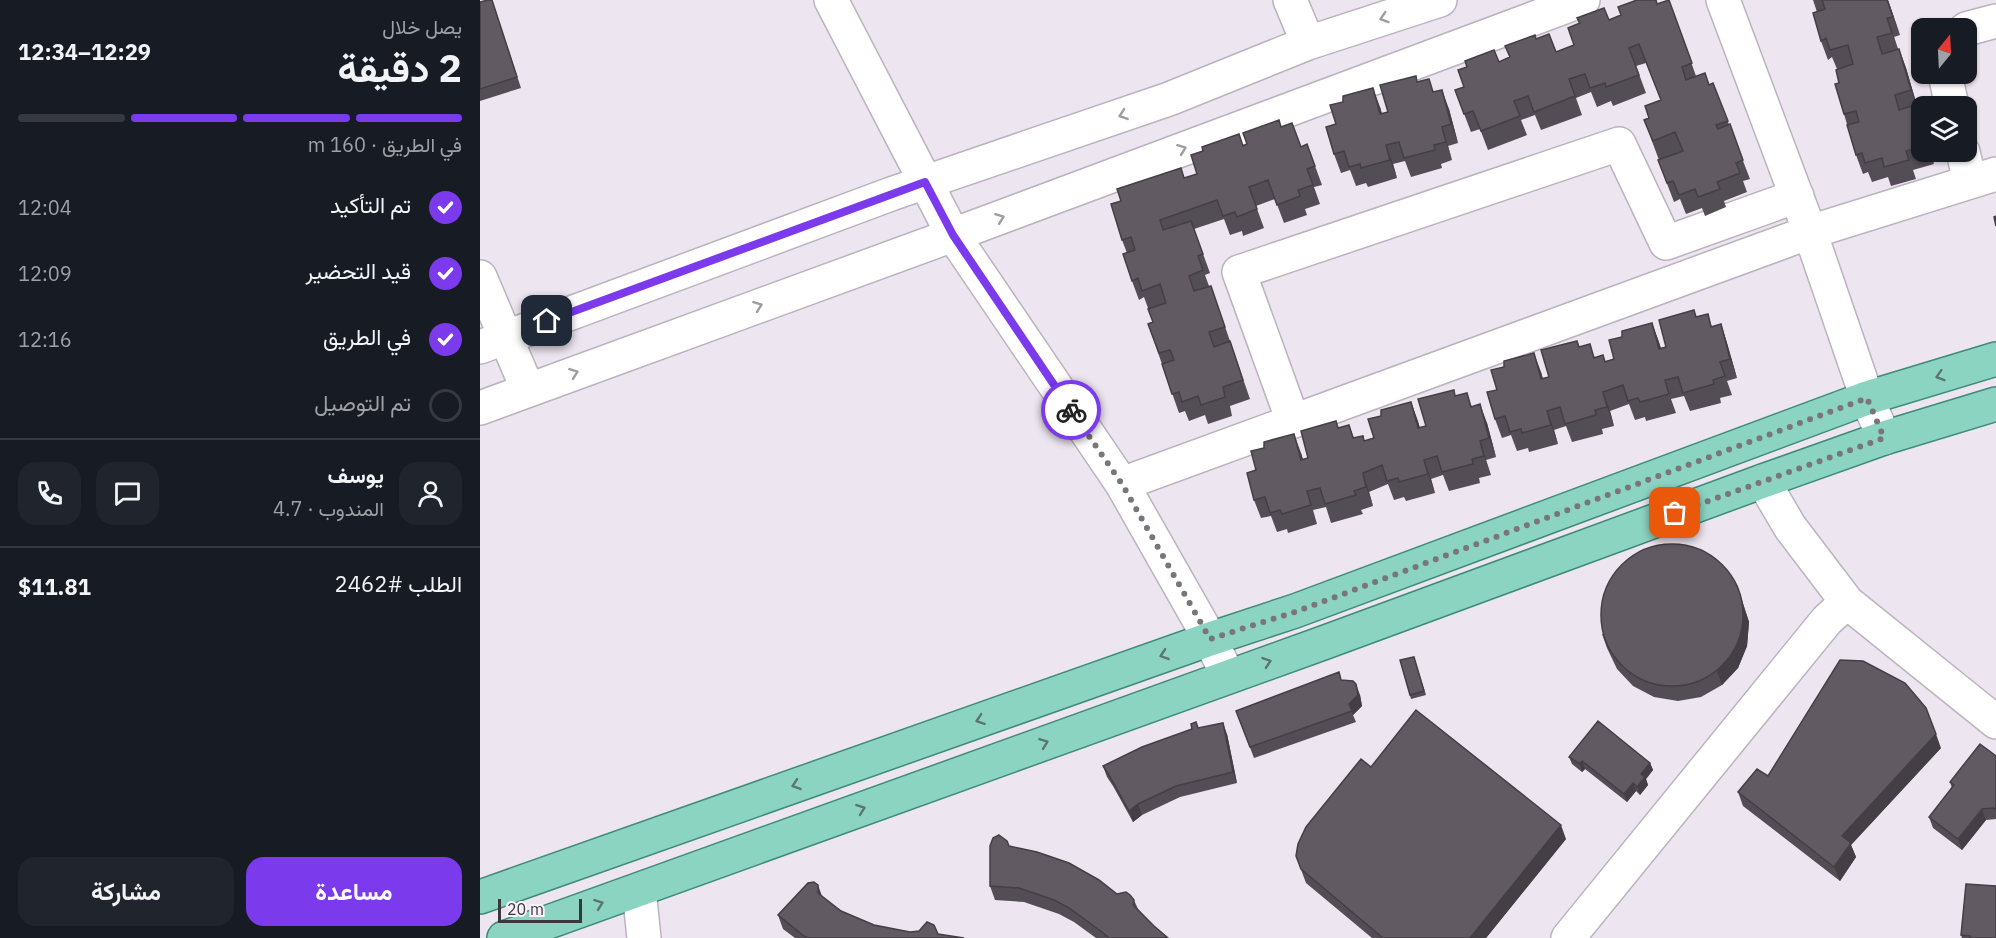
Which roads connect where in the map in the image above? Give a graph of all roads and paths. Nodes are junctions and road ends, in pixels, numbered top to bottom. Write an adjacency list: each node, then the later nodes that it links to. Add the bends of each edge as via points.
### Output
1 (831, 0): 10 (street)
2 (1290, 0): 8 (street)
3 (1440, 0): 8 (street, one-way to 8)
4 (1583, 0): 13 (street, one-way to 4)
5 (1724, 0): 11 (street)
6 (1996, 21): 7 (street)
7 (1977, 26)
8 (1308, 43): 10 (street, one-way to 10, via 1169,99)
9 (1976, 169): 12 (street)
10 (925, 182): 13 (street); 15 (street)
11 (1797, 196): 12 (street); 21 (street, via 1666,243 1619,144 1239,272)
12 (1810, 232): 18 (street); 21 (street)
13 (953, 235): 17 (street, one-way to 13); 24 (street)
14 (480, 277): 15 (street)
15 (492, 342): 17 (street)
16 (1996, 359): 18 (main road, one-way to 18)
17 (528, 390): 20 (street)
18 (1867, 398): 22 (street); 26 (main road, via 1295,612)
19 (1996, 404): 22 (main road)
20 (480, 408)
21 (1293, 421): 24 (street)
22 (1884, 438): 23 (main road)
23 (1763, 481): 25 (street, via 1790,527); 27 (main road, one-way to 23)
24 (1122, 484): 26 (street)
25 (1847, 602): 28 (street); 33 (street, via 1827,620)
26 (1210, 639): 27 (street); 30 (main road, one-way to 30)
27 (1228, 676): 29 (main road, one-way to 27)
28 (1996, 722)
29 (639, 890): 31 (main road, one-way to 29); 32 (street)
30 (480, 897)
31 (504, 938)
32 (644, 938)
33 (1568, 938)

